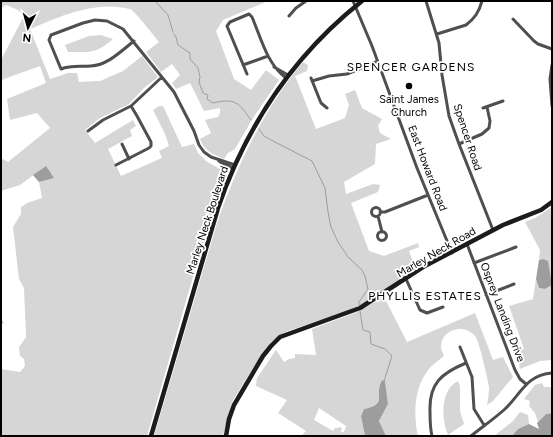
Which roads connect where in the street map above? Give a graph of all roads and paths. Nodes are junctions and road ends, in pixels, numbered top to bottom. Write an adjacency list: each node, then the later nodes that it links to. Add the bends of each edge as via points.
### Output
1 (306, 1): 7 (street)
2 (352, 1): 6 (street, East Howard Road)
3 (362, 1): 6 (main road, Marley Neck Boulevard)
4 (426, 1): 9 (street, Spencer Road)
5 (482, 1): 9 (street, via 479,11 470,22)
6 (354, 7): 13 (street, East Howard Road, via 372,46); 18 (main road, Marley Neck Boulevard, via 316,43)
7 (289, 16)
8 (513, 19): 11 (street, via 534,41)
9 (437, 34): 25 (street, Spencer Road, via 442,75)
10 (134, 41): 10 (street, via 118,26 101,20 83,23 51,35 49,40 61,69 100,64); 17 (street)
11 (552, 49)
12 (268, 56): 14 (street); 14 (street, via 252,17 247,15 230,22 227,26); 18 (street, via 277,71)
13 (376, 62): 22 (street, via 347,74 312,80 321,103); 29 (street, East Howard Road)
14 (243, 65): 16 (street)
15 (552, 65): 21 (street)
16 (247, 74)
17 (162, 77): 20 (street); 28 (street, via 178,98 201,149 207,155)
18 (287, 77): 28 (main road, Marley Neck Boulevard, via 250,133)
19 (503, 102): 25 (street, via 485,108 490,121 489,128 482,134)
20 (130, 106): 23 (street); 26 (street, via 151,144 149,148)
21 (552, 106)
22 (327, 108)
23 (88, 131)
24 (122, 144): 26 (street)
25 (458, 144): 31 (street, Spencer Road)
26 (129, 158): 27 (street)
27 (116, 165)
28 (234, 167): 46 (main road, Marley Neck Boulevard, via 214,222)
29 (428, 195): 32 (street, via 379,214); 35 (street, East Howard Road)
30 (552, 202): 31 (main road, Marley Neck Road, via 541,210)
31 (493, 230): 33 (main road, Marley Neck Road)
32 (382, 232)
33 (467, 244): 35 (main road, Marley Neck Road); 36 (street, Osprey Landing Drive)
34 (516, 247): 36 (street)
35 (452, 253): 37 (main road, Marley Neck Road, via 423,267)
36 (474, 262): 39 (street, Osprey Landing Drive)
37 (406, 279): 40 (street, via 420,310 427,313); 47 (main road, Marley Neck Road, via 360,308 275,341 263,356 234,405)
38 (514, 284): 39 (street)
39 (486, 295): 44 (street, Osprey Landing Drive, via 515,370)
40 (443, 307)
41 (460, 347): 42 (street)
42 (466, 363): 45 (street, via 473,384 474,409); 48 (street, via 441,376 434,387 430,408)
43 (552, 373): 44 (street, via 536,377)
44 (526, 384): 45 (street, via 506,408)
45 (484, 426): 49 (street)
46 (151, 436)
47 (226, 436)
48 (432, 436)
49 (471, 436)

